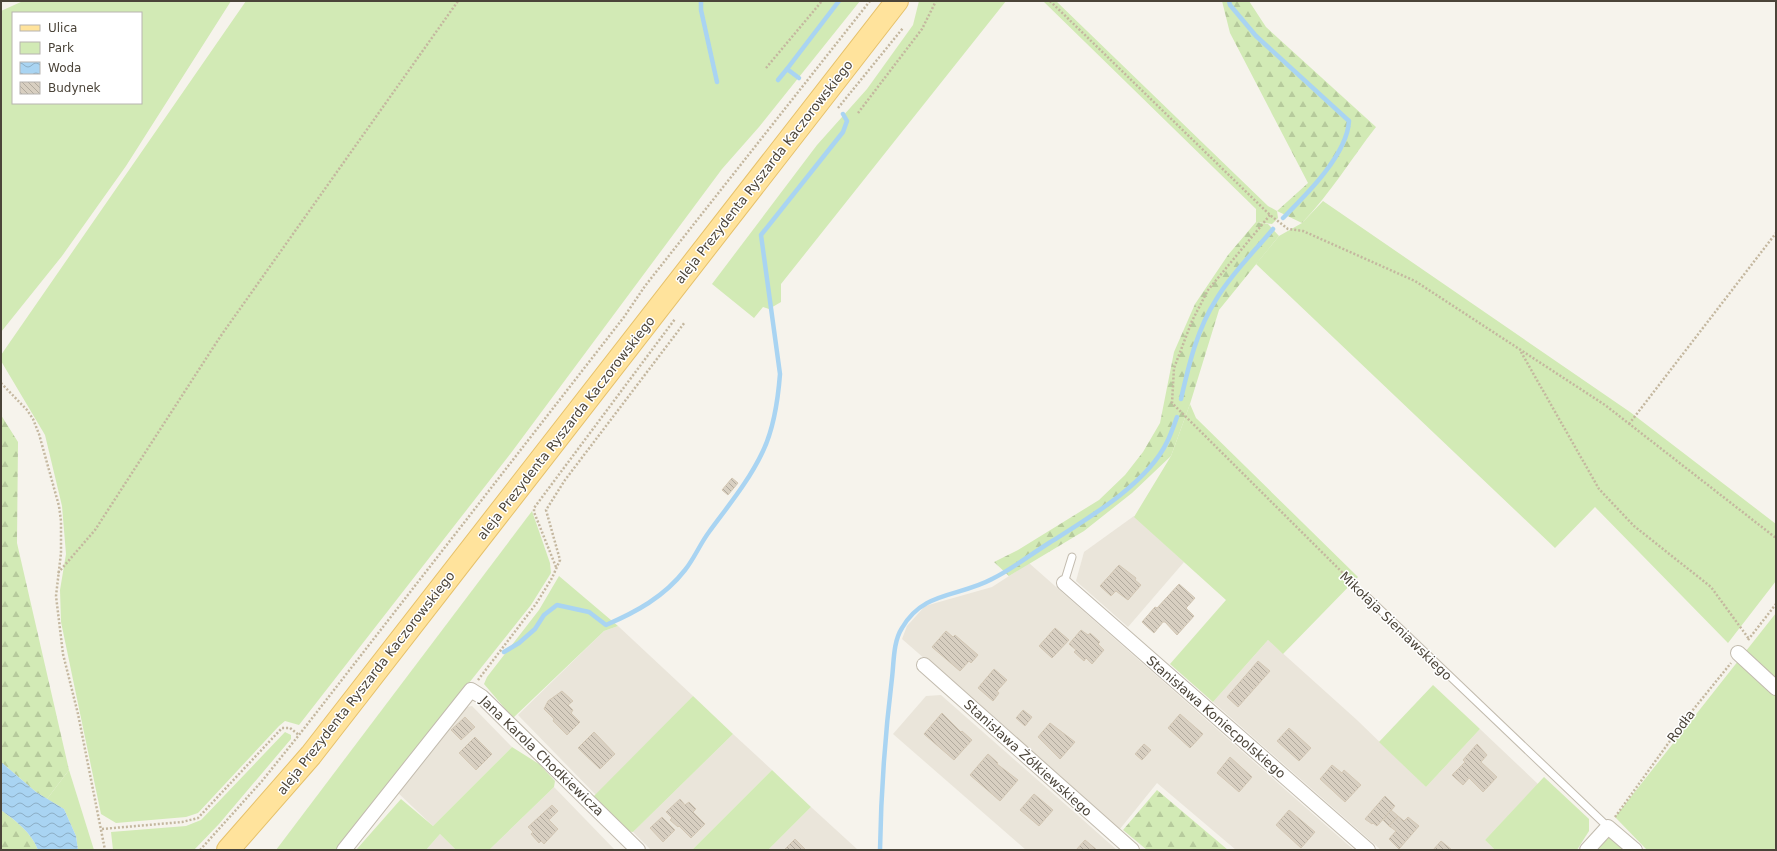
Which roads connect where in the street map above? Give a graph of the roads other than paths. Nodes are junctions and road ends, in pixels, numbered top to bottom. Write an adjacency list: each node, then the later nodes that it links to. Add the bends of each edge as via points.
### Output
1 (897, 1): 9 (main road, aleja Prezydenta Ryszarda Kaczorowskiego, via 316,749)
2 (1072, 557): 3 (lane)
3 (1064, 584): 13 (street, Stanisława Koniecpolskiego)
4 (1368, 598): 8 (lane, Mikołaja Sieniawskiego)
5 (1738, 653): 7 (street)
6 (924, 665): 12 (street, Stanisława Żółkiewskiego)
7 (1776, 688)
8 (1608, 827): 14 (street); 15 (street)
9 (228, 850)
10 (344, 850): 11 (street, Jana Karola Chodkiewicza, via 471,690 482,697)
11 (638, 850)
12 (1132, 850)
13 (1368, 850)
14 (1587, 850)
15 (1635, 850)

